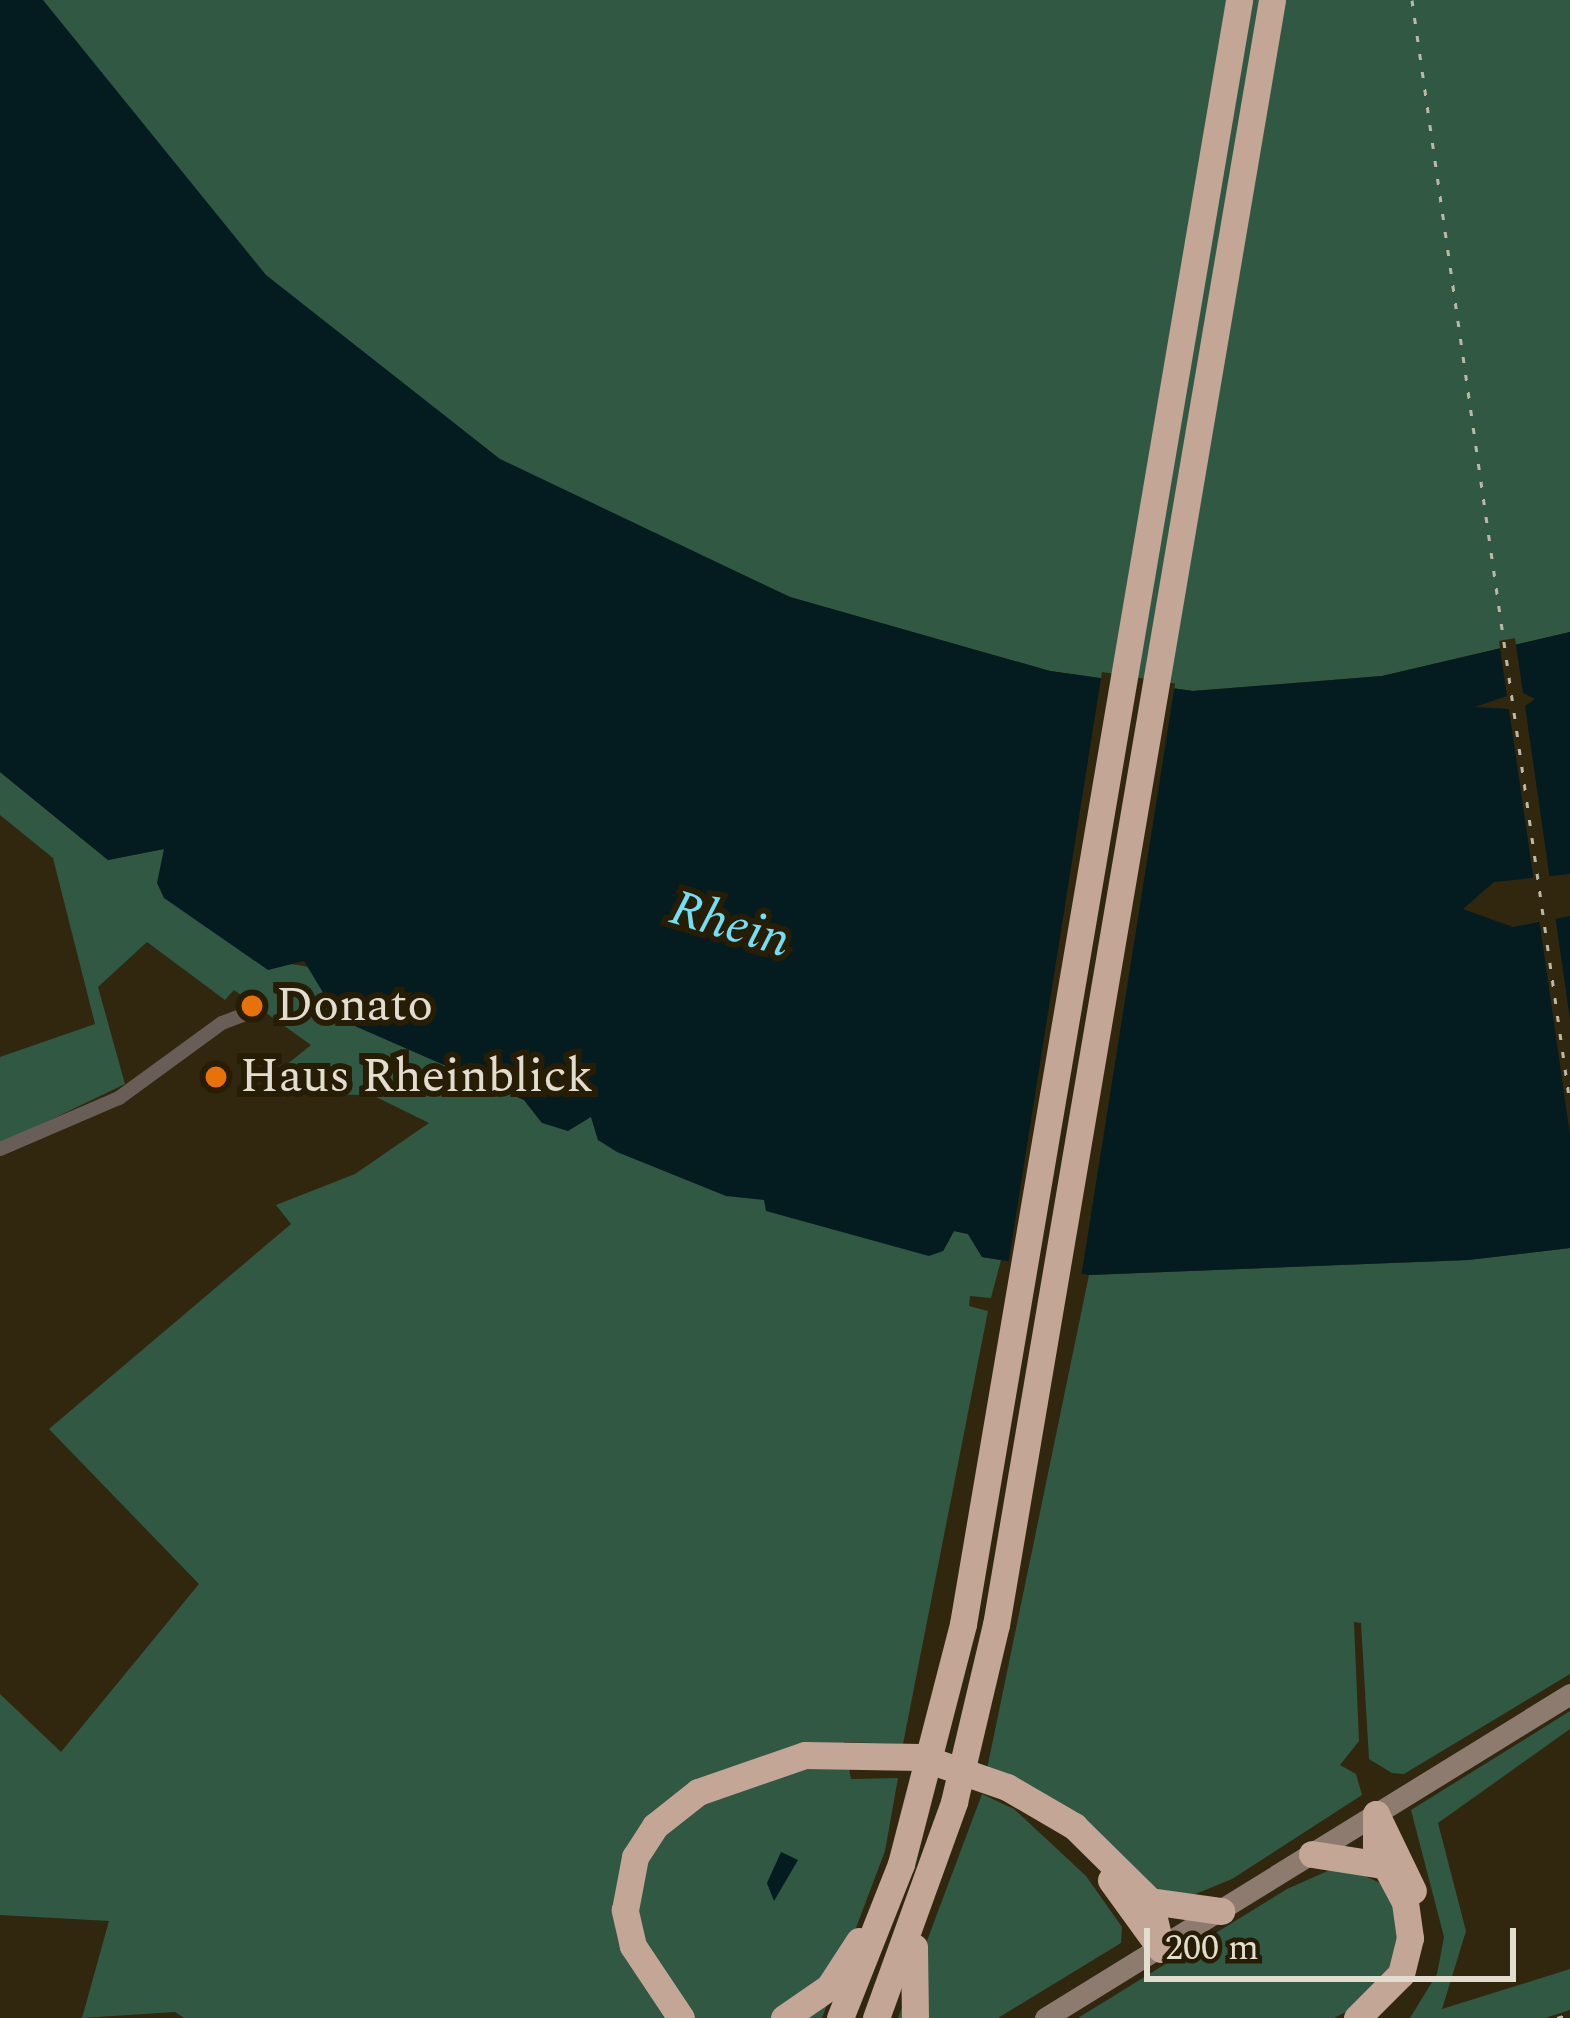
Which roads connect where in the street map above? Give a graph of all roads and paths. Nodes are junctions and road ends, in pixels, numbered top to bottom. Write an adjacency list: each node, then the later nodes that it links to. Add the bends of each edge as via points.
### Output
1 (1239, 0): 9 (highway, via 1012,1355 959,1645)
2 (1272, 0): 13 (highway, via 1015,1525 954,1802)
3 (250, 1012): 4 (street, via 222,1023 118,1098)
4 (0, 1149)
5 (1570, 1694): 7 (main road)
6 (1047, 1811): 11 (highway, via 1091,1841); 14 (highway); 15 (highway, via 965,1768 897,1754 805,1755 720,1781 655,1826 629,1874 627,1928)
7 (1376, 1814): 8 (main road); 10 (highway); 24 (highway, via 1415,1898 1421,1938 1412,1979)
8 (1312, 1854): 10 (highway); 12 (main road)
9 (901, 1864): 18 (highway, via 830,1987); 19 (highway)
10 (1382, 1865): 23 (highway, via 1405,1902 1407,1957 1391,1989)
11 (1150, 1901): 12 (highway); 14 (highway)
12 (1221, 1911): 14 (main road)
13 (918, 1912): 20 (highway); 21 (highway)
14 (1161, 1949): 22 (main road)
15 (660, 1992): 16 (highway); 17 (highway)
16 (681, 2018)
17 (706, 2018)
18 (784, 2018)
19 (840, 2018)
20 (876, 2018)
21 (915, 2018)
22 (1045, 2018)
23 (1357, 2018)
24 (1378, 2018)

